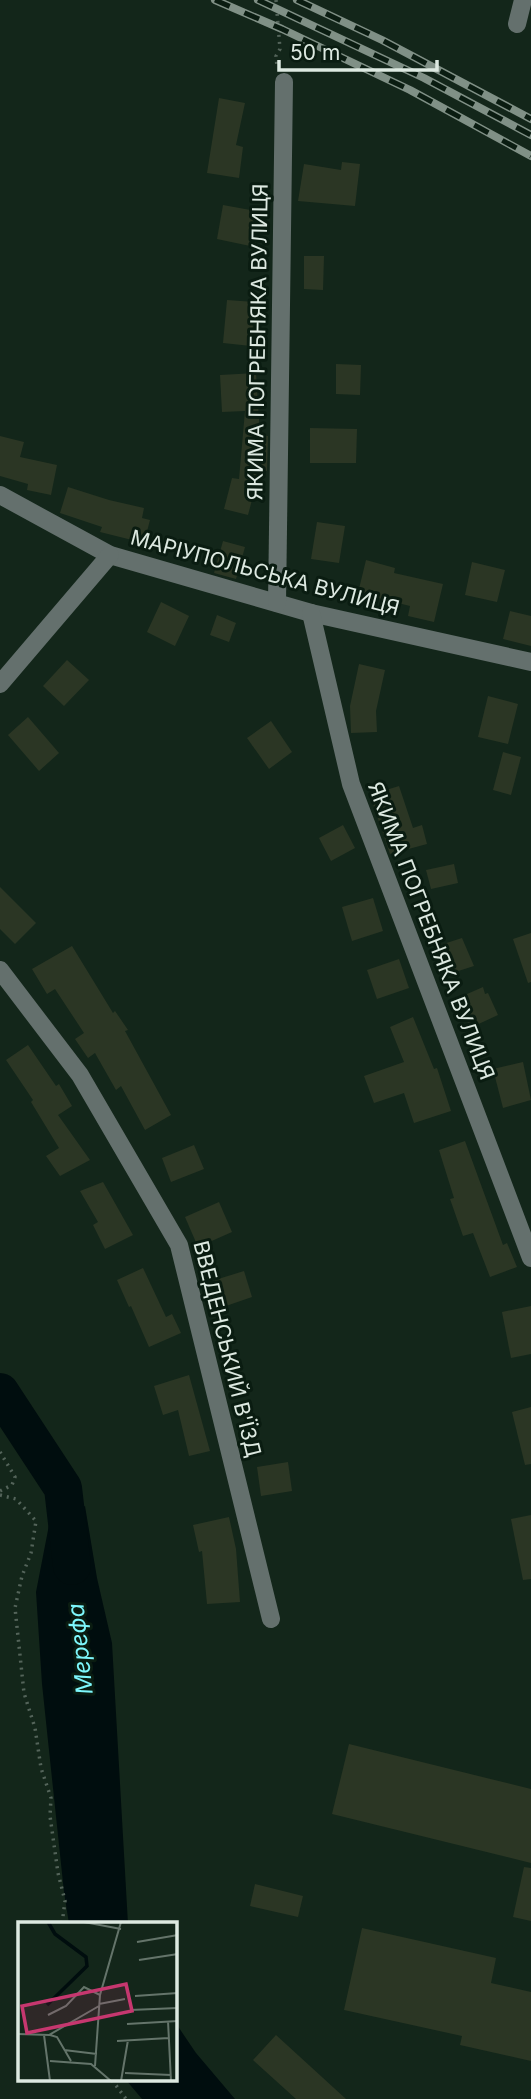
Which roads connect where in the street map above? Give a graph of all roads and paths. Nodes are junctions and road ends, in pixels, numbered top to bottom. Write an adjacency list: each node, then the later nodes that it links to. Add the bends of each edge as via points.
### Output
1 (276, 0): 4 (path, via 280,49 276,64)
2 (523, 0): 3 (street)
3 (517, 24)
4 (284, 82): 7 (street, ЯКИМА ПОГРЕБНЯКА ВУЛИЦЯ)
5 (0, 495): 6 (street, МАРІУПОЛЬСЬКА ВУЛИЦЯ)
6 (110, 555): 7 (street, МАРІУПОЛЬСЬКА ВУЛИЦЯ); 10 (street)
7 (277, 603): 8 (street, МАРІУПОЛЬСЬКА ВУЛИЦЯ)
8 (312, 613): 9 (street, МАРІУПОЛЬСЬКА ВУЛИЦЯ); 12 (street, ЯКИМА ПОГРЕБНЯКА ВУЛИЦЯ, via 351,784)
9 (531, 662)
10 (0, 684)
11 (0, 970): 15 (street, ВВЕДЕНСЬКИЙ В'ЇЗД, via 80,1075 179,1245)
12 (531, 1258)
13 (0, 1452): 14 (path, via 15,1477)
14 (0, 1493): 16 (path, via 16,1499 36,1521 15,1608 24,1693 51,1798 65,1901)
15 (271, 1619)
16 (62, 1922)
17 (113, 2082): 18 (path)
18 (126, 2099)

